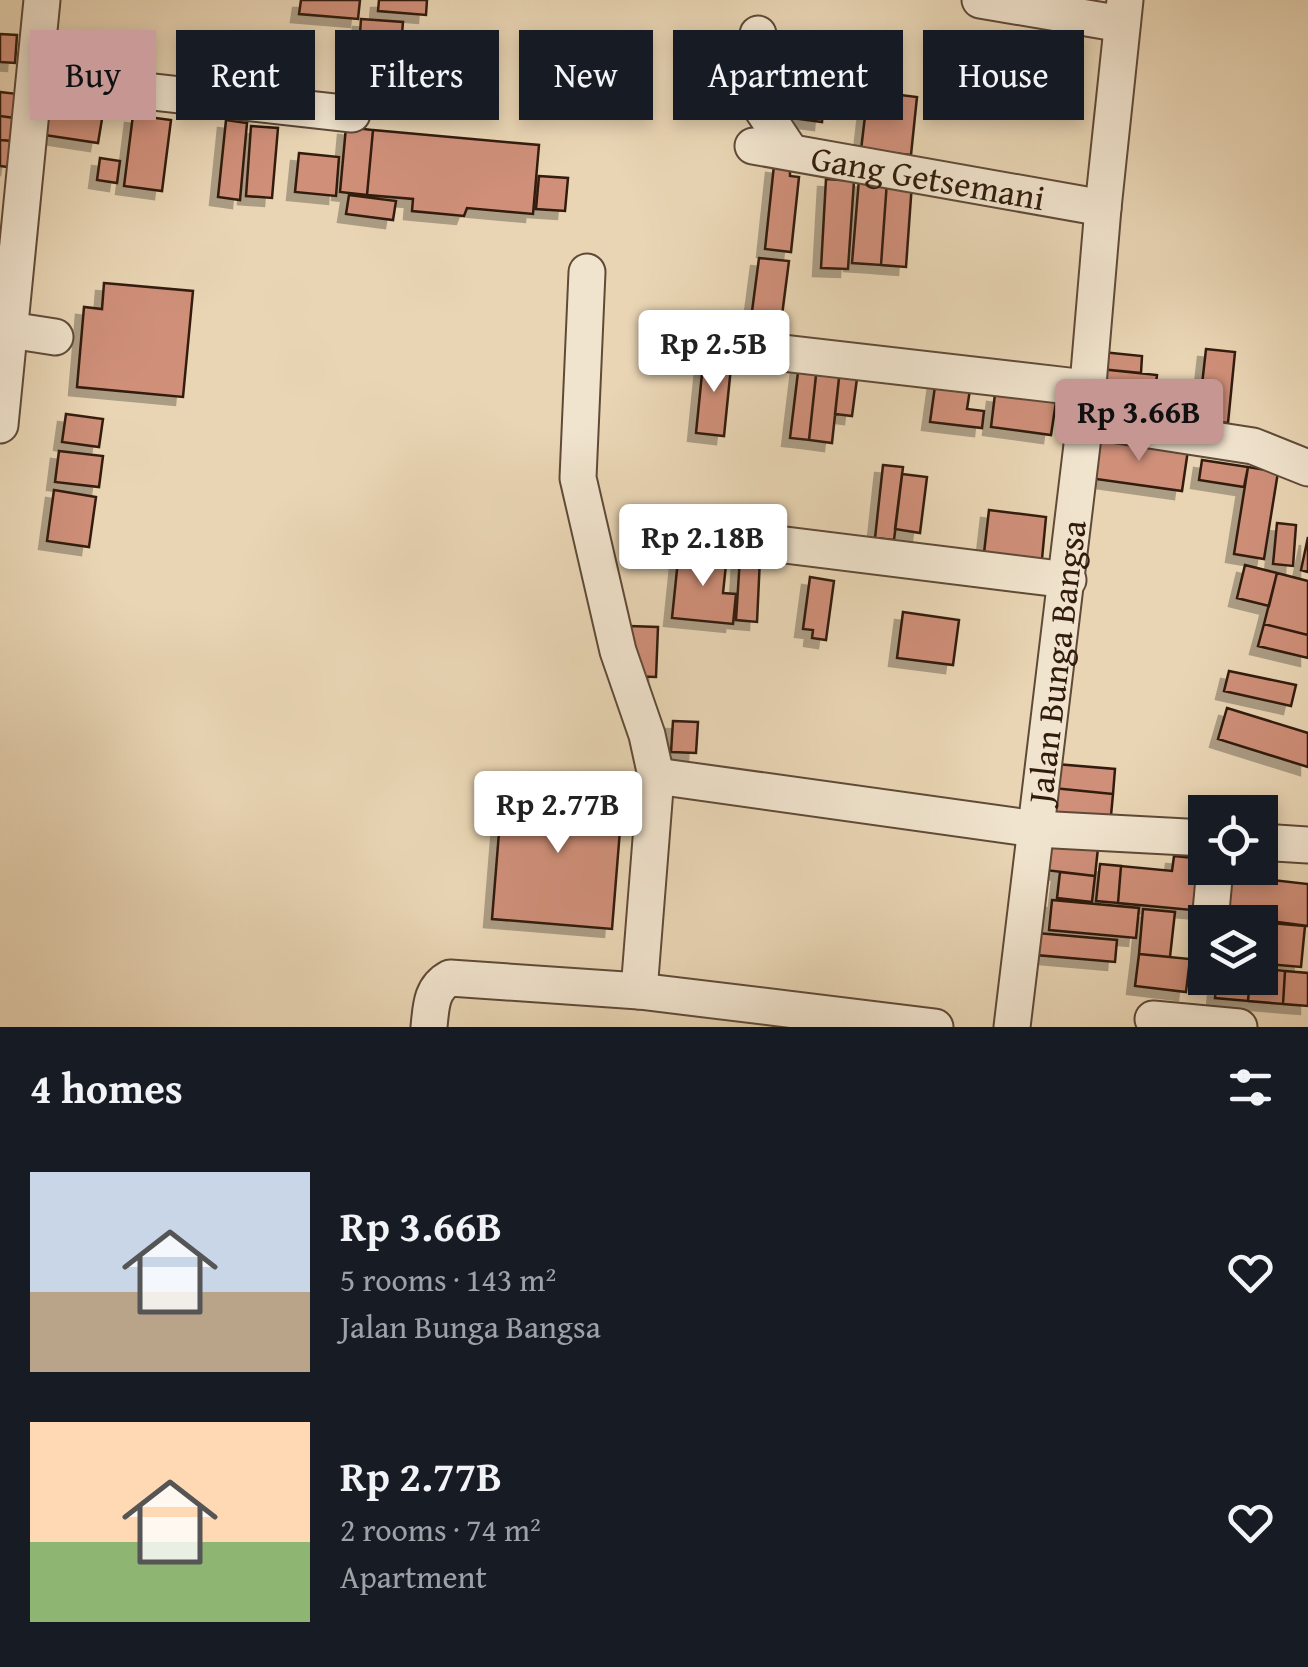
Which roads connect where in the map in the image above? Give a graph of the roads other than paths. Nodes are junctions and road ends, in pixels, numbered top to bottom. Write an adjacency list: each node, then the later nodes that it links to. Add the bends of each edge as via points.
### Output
1 (42, 0): 4 (street)
2 (980, 0): 3 (street)
3 (1123, 12): 11 (street, Jalan Bunga Bangsa)
4 (40, 30)
5 (156, 92): 6 (street)
6 (335, 112)
7 (32, 120): 13 (street)
8 (769, 120): 10 (street)
9 (753, 146): 10 (street, Gang Getsemani)
10 (790, 151): 11 (street, Gang Getsemani)
11 (1102, 208): 16 (street, Jalan Bunga Bangsa)
12 (587, 272): 21 (street, via 578,478)
13 (10, 330): 14 (street); 17 (street)
14 (55, 337)
15 (722, 346): 16 (street)
16 (1086, 404): 18 (street, via 1253,446); 20 (street, Jalan Bunga Bangsa)
17 (0, 425)
18 (1308, 468)
19 (714, 536): 20 (street)
20 (1068, 580): 22 (street, Jalan Bunga Bangsa)
21 (656, 776): 22 (street); 26 (street)
22 (1036, 829): 23 (street); 31 (street, Jalan Bunga Bangsa)
23 (1188, 837)
24 (1278, 843): 25 (street)
25 (1308, 845)
26 (639, 991): 29 (street, via 450,978 432,999); 30 (street)
27 (1153, 1019): 28 (street)
28 (1218, 1026)
29 (429, 1027)
30 (934, 1027)
31 (1012, 1027)

